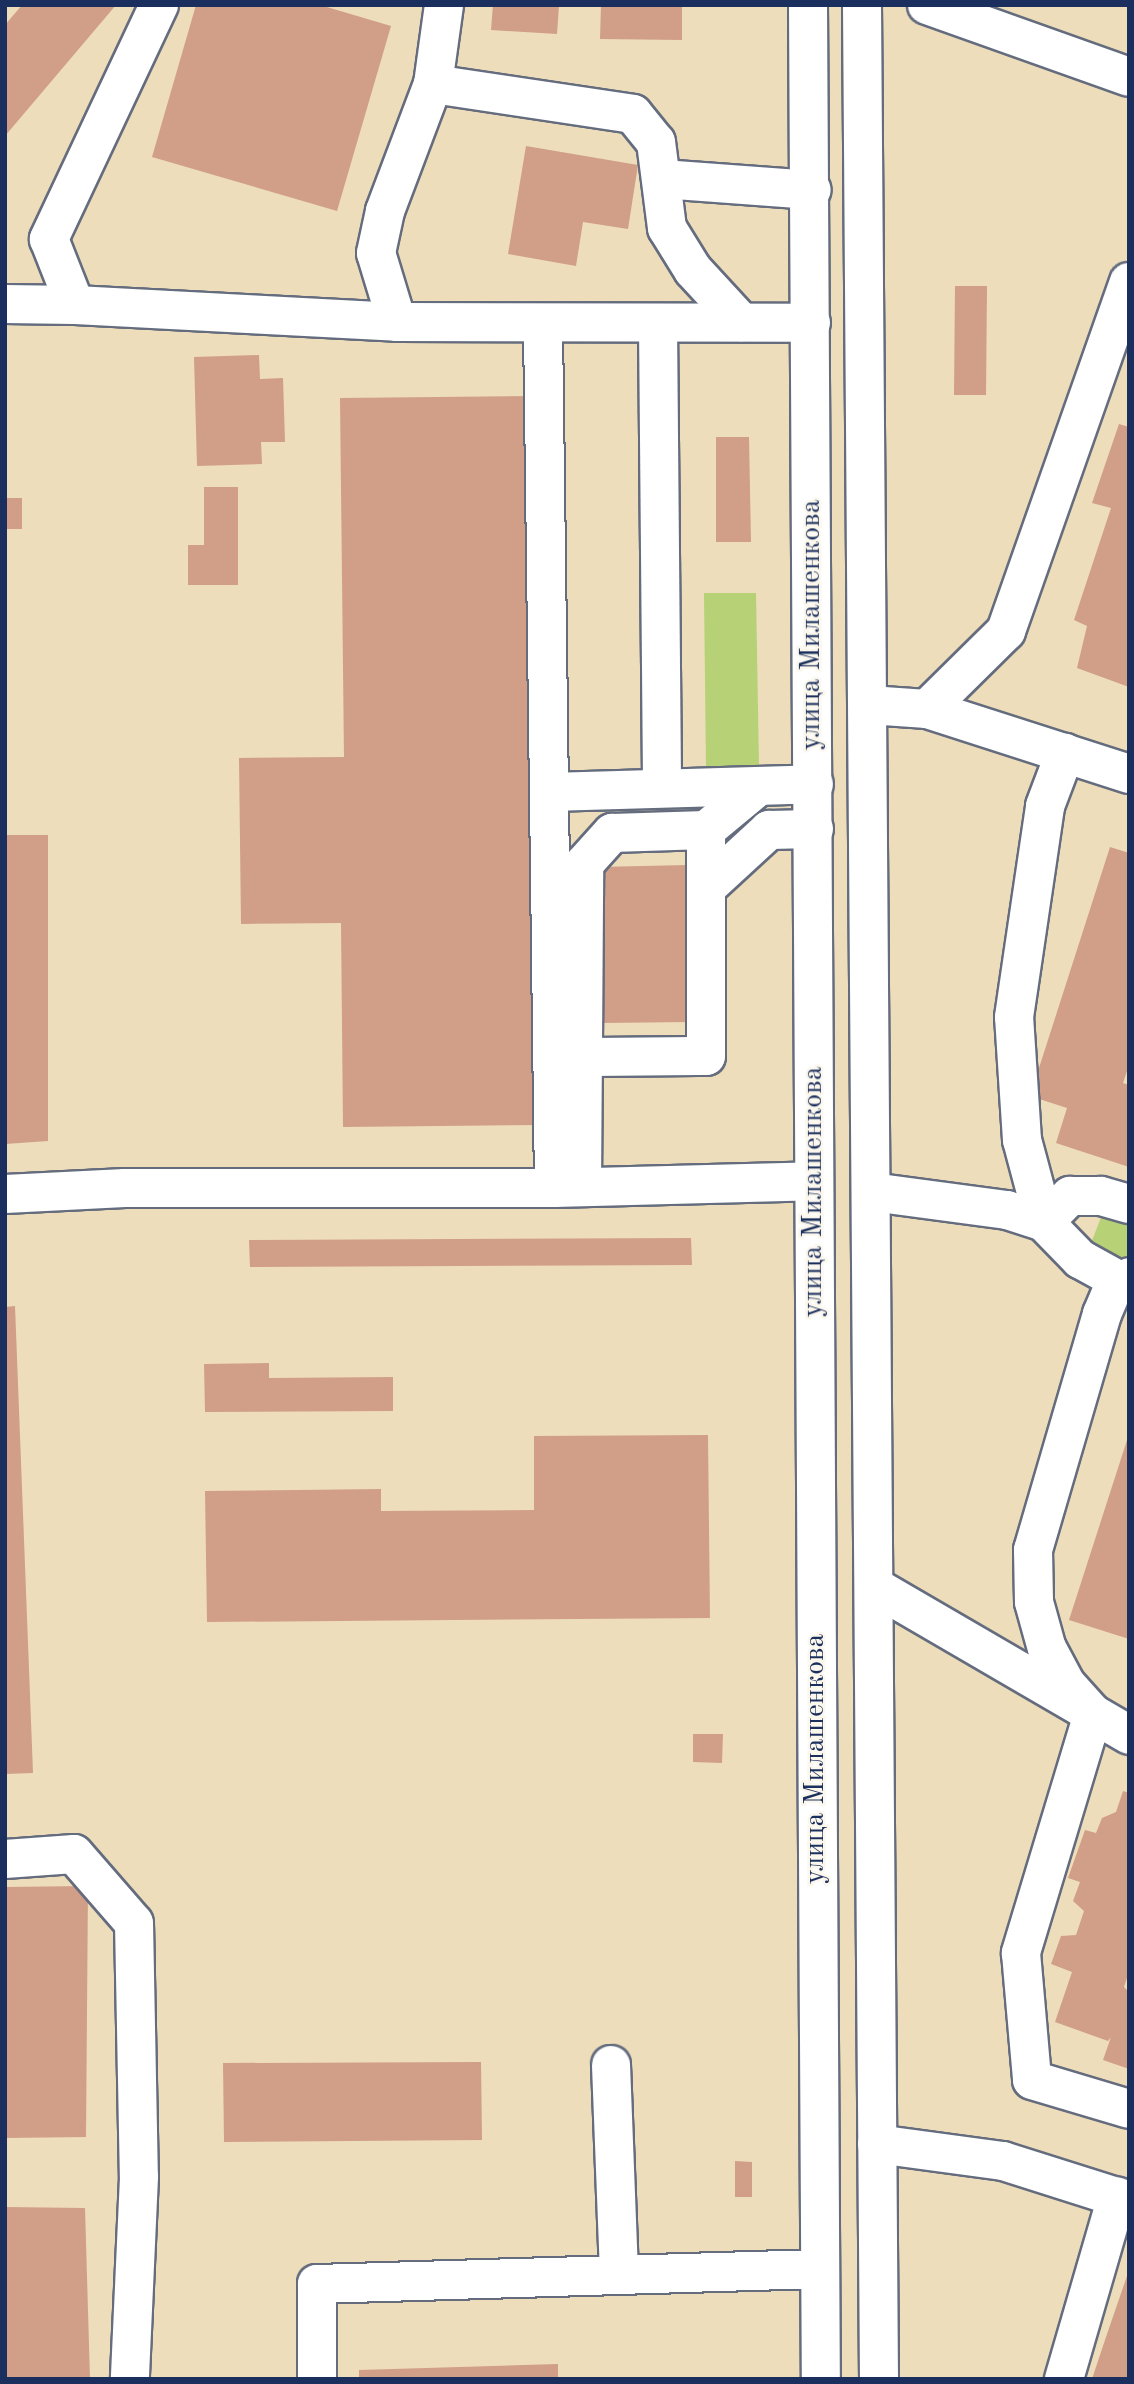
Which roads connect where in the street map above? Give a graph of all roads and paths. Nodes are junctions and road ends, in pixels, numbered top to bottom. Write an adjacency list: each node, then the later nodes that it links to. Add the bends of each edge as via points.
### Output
1 (159, 5): 12 (main road, via 49,239)
2 (444, 5): 7 (main road)
3 (808, 5): 9 (main road, улица Милашенкова)
4 (862, 5): 18 (main road, улица Милашенкова)
5 (928, 5): 6 (main road)
6 (1129, 77)
7 (433, 84): 8 (main road, via 633,114 656,142); 13 (main road, via 385,211 376,253)
8 (662, 178): 9 (main road); 14 (main road, via 667,228 693,270)
9 (812, 190): 16 (main road, улица Милашенкова)
10 (1129, 282): 19 (main road, via 1006,631)
11 (5, 304): 12 (main road)
12 (75, 305): 13 (main road)
13 (397, 322): 17 (main road)
14 (741, 322): 15 (main road); 16 (main road)
15 (658, 323): 17 (main road); 24 (main road)
16 (811, 323): 22 (main road, улица Милашенкова)
17 (543, 325): 25 (main road)
18 (869, 705): 19 (main road); 32 (main road, улица Милашенкова)
19 (927, 709): 20 (main road)
20 (1065, 753): 21 (main road); 35 (main road, via 1045,807 1014,1017 1022,1140)
21 (1129, 774)
22 (814, 784): 23 (main road); 26 (main road, улица Милашенкова)
23 (759, 786): 24 (main road); 27 (main road)
24 (662, 788): 25 (main road)
25 (552, 792): 31 (main road)
26 (814, 829): 28 (main road, via 769,830); 30 (main road, улица Милашенкова)
27 (706, 830): 28 (main road); 29 (main road, via 612,833 584,864)
28 (706, 888): 29 (main road, via 706,1056)
29 (583, 1057): 31 (main road)
30 (814, 1181): 31 (main road); 45 (main road, улица Милашенкова)
31 (568, 1187): 33 (main road, via 125,1188)
32 (872, 1192): 35 (main road, via 1007,1210); 37 (main road, улица Милашенкова)
33 (5, 1194)
34 (1129, 1204): 35 (main road, via 1101,1196 1070,1196)
35 (1044, 1222): 36 (main road, via 1080,1259)
36 (1126, 1280): 38 (main road, via 1112,1291 1102,1314 1034,1550 1034,1602 1047,1649 1066,1684)
37 (875, 1587): 38 (main road); 43 (main road, улица Милашенкова)
38 (1111, 1709): 39 (main road); 42 (main road, via 1021,1953 1032,2080)
39 (1129, 1735)
40 (5, 1859): 47 (main road, via 74,1854 134,1923 139,2177)
41 (611, 2065): 46 (main road)
42 (1129, 2109)
43 (877, 2144): 44 (main road, via 1003,2161); 50 (main road, улица Милашенкова)
44 (1123, 2199): 51 (main road)
45 (820, 2269): 46 (main road); 49 (main road, улица Милашенкова)
46 (619, 2274): 48 (main road, via 317,2284)
47 (130, 2379)
48 (317, 2379)
49 (821, 2379)
50 (879, 2379)
51 (1064, 2379)

